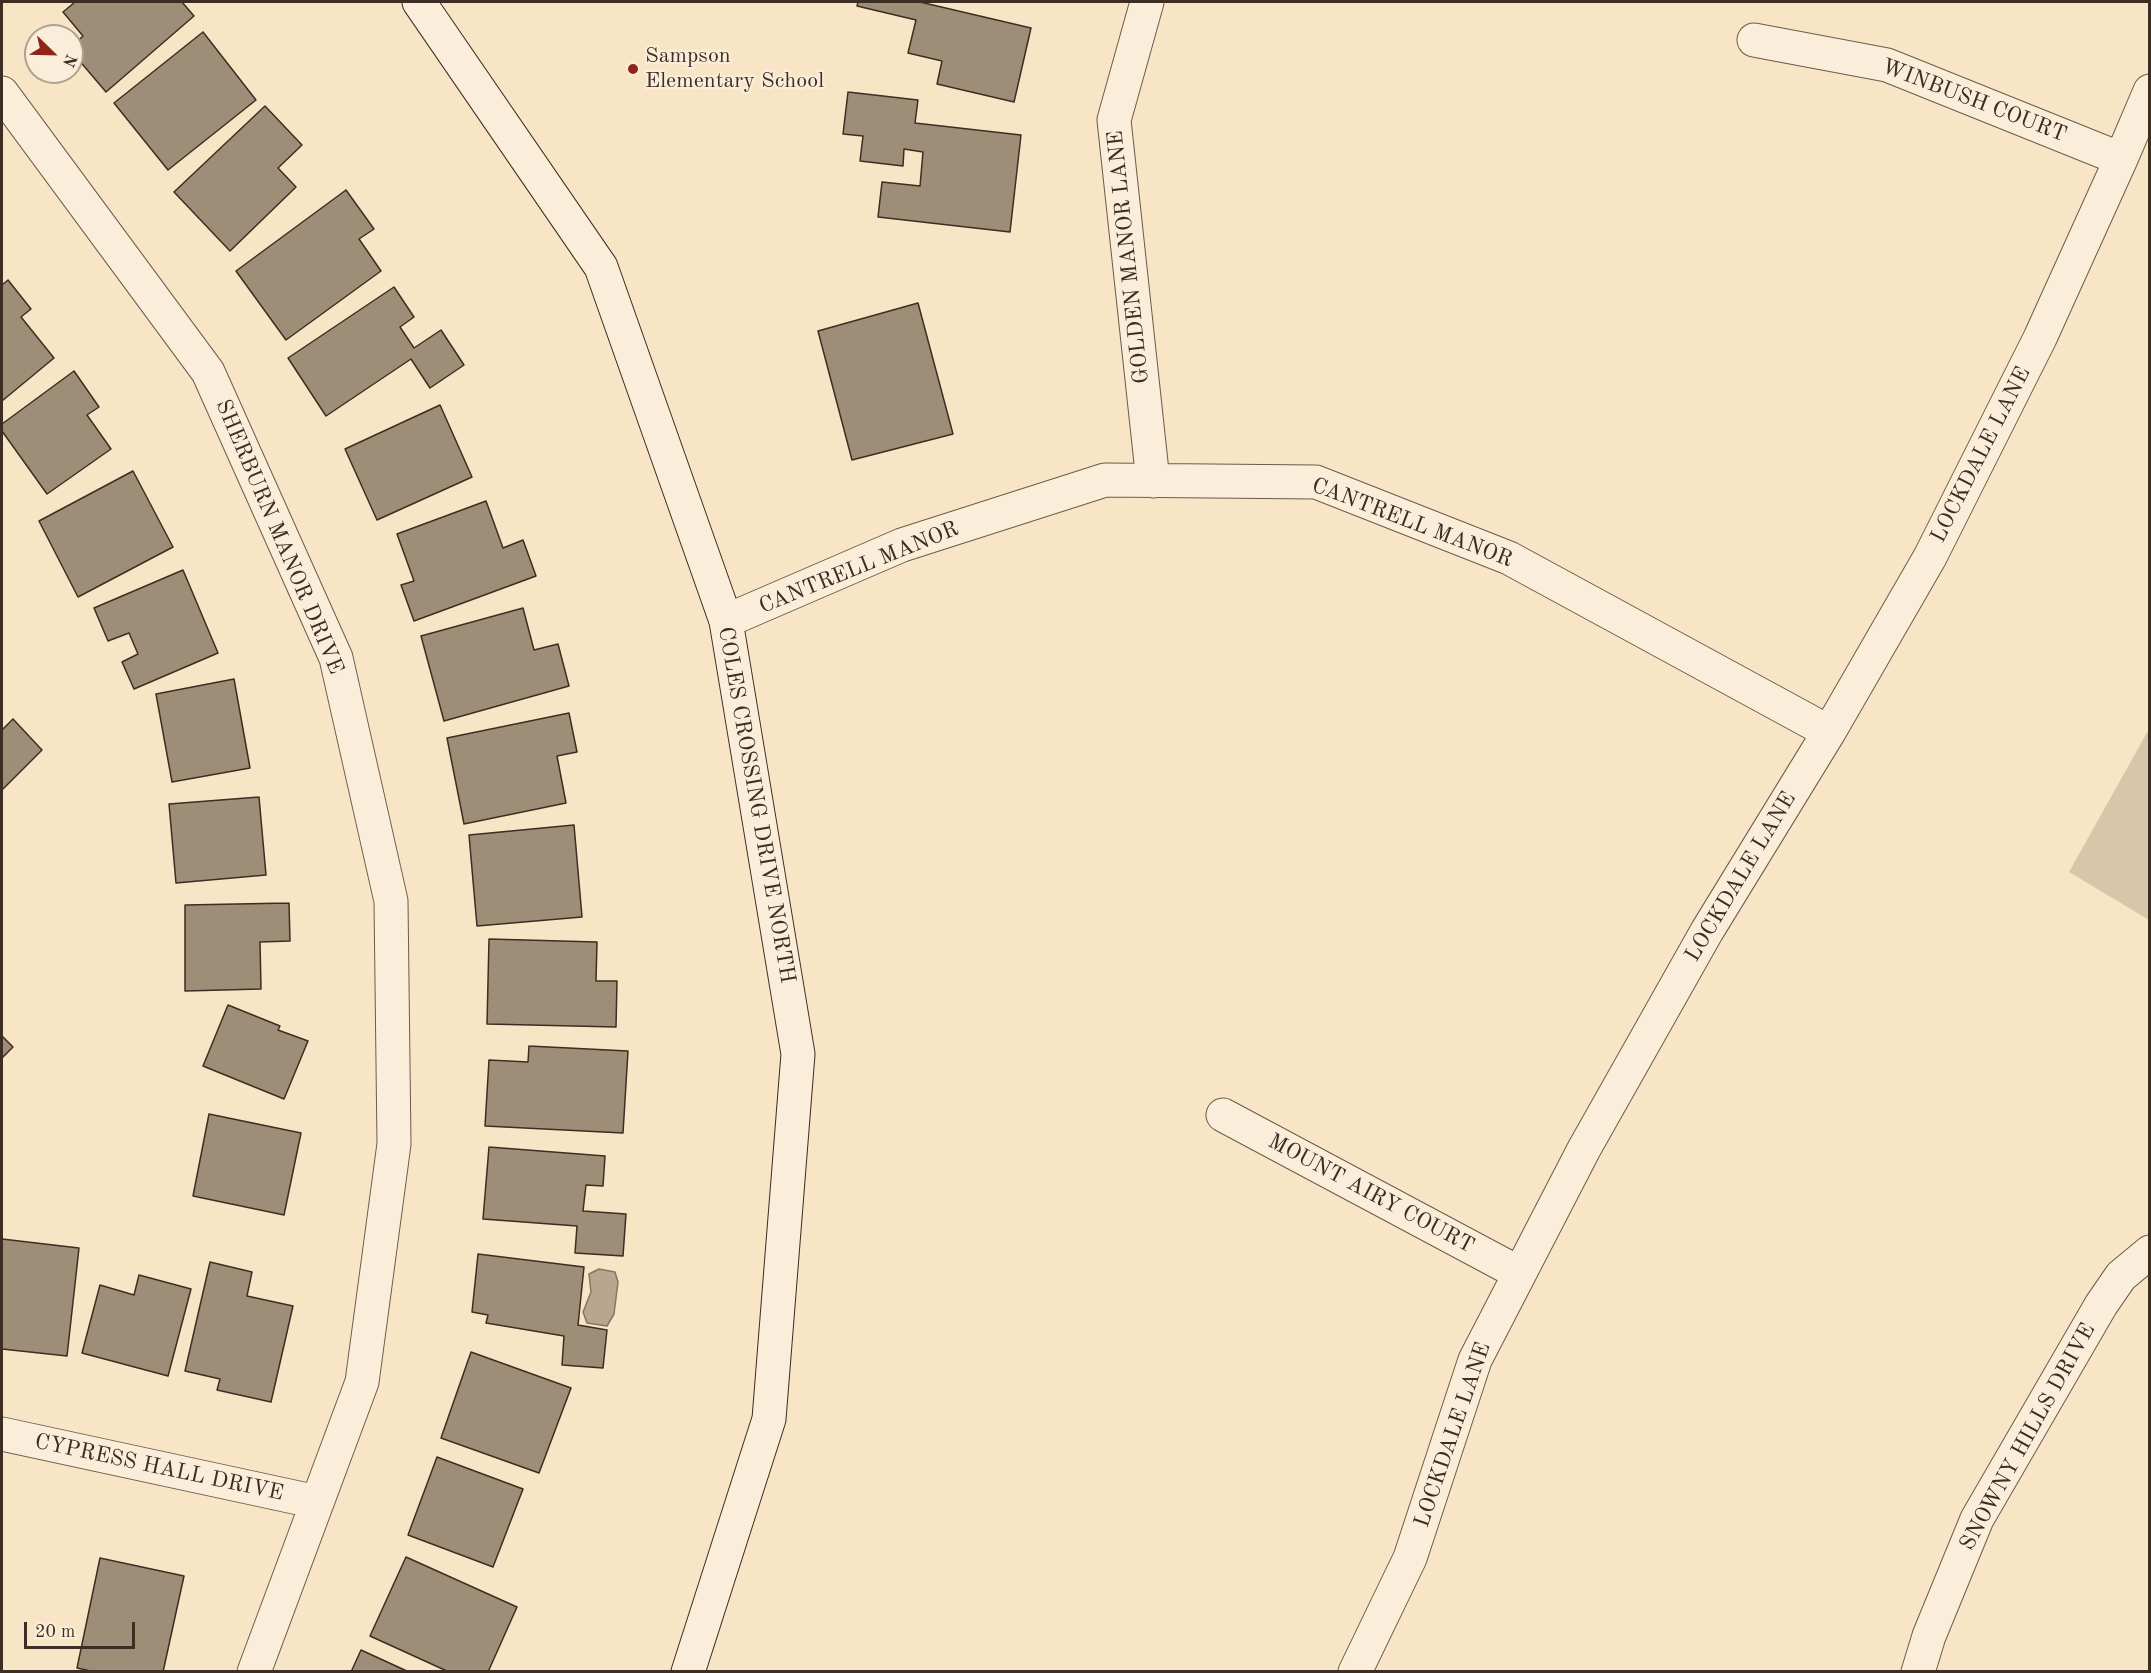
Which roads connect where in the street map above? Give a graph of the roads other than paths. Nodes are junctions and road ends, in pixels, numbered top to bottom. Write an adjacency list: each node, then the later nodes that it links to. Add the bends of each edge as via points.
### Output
1 (419, 2): 8 (street, COLES CROSSING DRIVE NORTH, via 601,267)
2 (1147, 2): 7 (street, GOLDEN MANOR LANE, via 1114,120)
3 (1754, 40): 6 (street, WINBUSH COURT, via 1887,65)
4 (2150, 92): 6 (street, LOCKDALE LANE)
5 (2, 93): 14 (street, SHERBURN MANOR DRIVE, via 208,372 336,658 392,901 394,1144 362,1382)
6 (2121, 159): 9 (street, LOCKDALE LANE, via 2040,338 1930,557)
7 (1153, 481): 8 (street, CANTRELL MANOR, via 1105,480 913,542); 9 (street, CANTRELL MANOR, via 1316,482 1509,558)
8 (726, 621): 16 (street, COLES CROSSING DRIVE NORTH, via 798,1054 769,1419)
9 (1829, 732): 12 (street, LOCKDALE LANE, via 1707,931)
10 (1223, 1115): 12 (street, MOUNT AIRY COURT)
11 (2150, 1252): 18 (street, SNOWNY HILLS DRIVE, via 2121,1276 2101,1305 1977,1519)
12 (1519, 1273): 17 (street, LOCKDALE LANE, via 1475,1360 1410,1558)
13 (2, 1434): 14 (street, CYPRESS HALL DRIVE)
14 (317, 1502): 15 (street, SHERBURN MANOR DRIVE)
15 (254, 1671)
16 (688, 1671)
17 (1356, 1671)
18 (1918, 1671)

